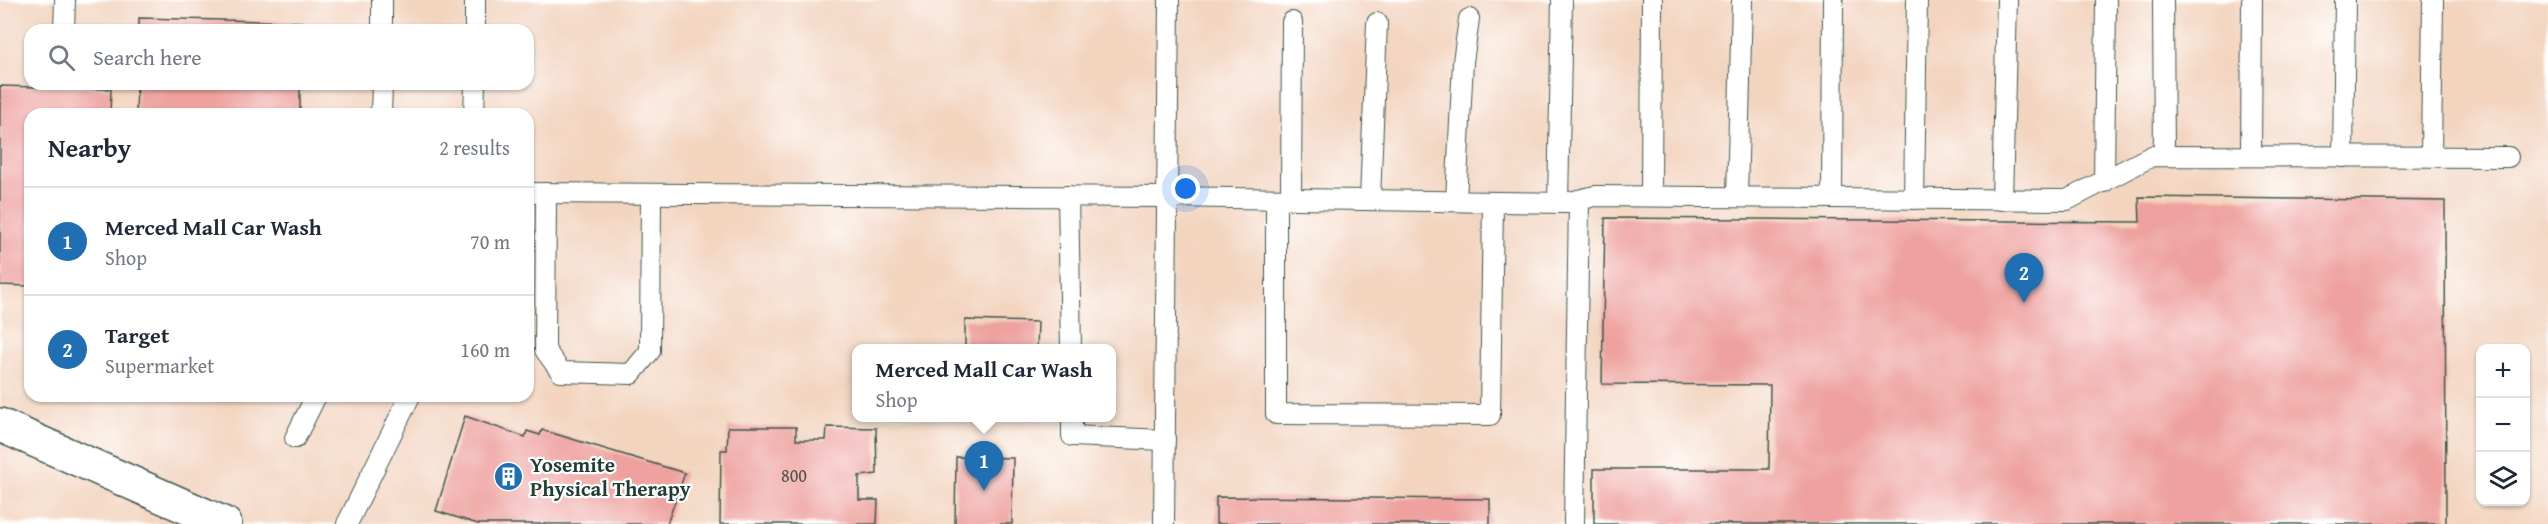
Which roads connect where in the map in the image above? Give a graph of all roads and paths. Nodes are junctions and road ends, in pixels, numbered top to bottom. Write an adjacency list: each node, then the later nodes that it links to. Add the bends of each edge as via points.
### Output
1 (65, 0): 19 (lane)
2 (382, 0): 20 (lane)
3 (475, 0): 21 (lane)
4 (1169, 0): 36 (lane)
5 (1562, 0): 46 (lane)
6 (1652, 0): 35 (lane)
7 (1742, 0): 37 (lane)
8 (1833, 0): 38 (lane)
9 (1917, 0): 40 (lane)
10 (2007, 0): 43 (lane)
11 (2106, 0): 31 (lane)
12 (2163, 0): 26 (lane)
13 (2252, 0): 27 (lane)
14 (2345, 0): 29 (lane)
15 (2433, 0): 28 (lane)
16 (1469, 19): 44 (lane)
17 (1292, 22): 39 (lane)
18 (1377, 22): 41 (lane)
19 (64, 24)
20 (382, 24)
21 (475, 24)
22 (382, 90): 24 (lane)
23 (475, 90): 25 (lane)
24 (381, 108)
25 (474, 108)
26 (2164, 156): 27 (lane); 31 (lane, via 2152,156)
27 (2250, 156): 29 (lane)
28 (2431, 156): 29 (lane); 30 (lane)
29 (2343, 157)
30 (2508, 157)
31 (2104, 182): 43 (lane, via 2067,200)
32 (537, 193): 33 (lane); 33 (lane, via 545,350 561,372 631,374 650,351)
33 (651, 194): 34 (lane)
34 (1068, 196): 36 (lane); 47 (lane)
35 (1651, 196): 37 (lane); 42 (lane, via 1595,196)
36 (1167, 197): 39 (lane); 53 (lane)
37 (1737, 197): 38 (lane)
38 (1832, 198): 40 (lane)
39 (1283, 199): 41 (lane); 45 (lane, via 1276,414 1490,415)
40 (1914, 199): 43 (lane)
41 (1370, 200): 44 (lane)
42 (1579, 200): 46 (lane); 57 (lane)
43 (2002, 200)
44 (1456, 201): 45 (lane)
45 (1493, 202): 46 (lane)
46 (1558, 202)
47 (1071, 344)
48 (313, 402): 52 (lane)
49 (407, 402): 55 (lane)
50 (1072, 422): 53 (lane, via 1072,436)
51 (0, 425): 54 (street)
52 (295, 438)
53 (1165, 440): 56 (lane)
54 (225, 524)
55 (347, 524)
56 (1164, 524)
57 (1574, 524)

